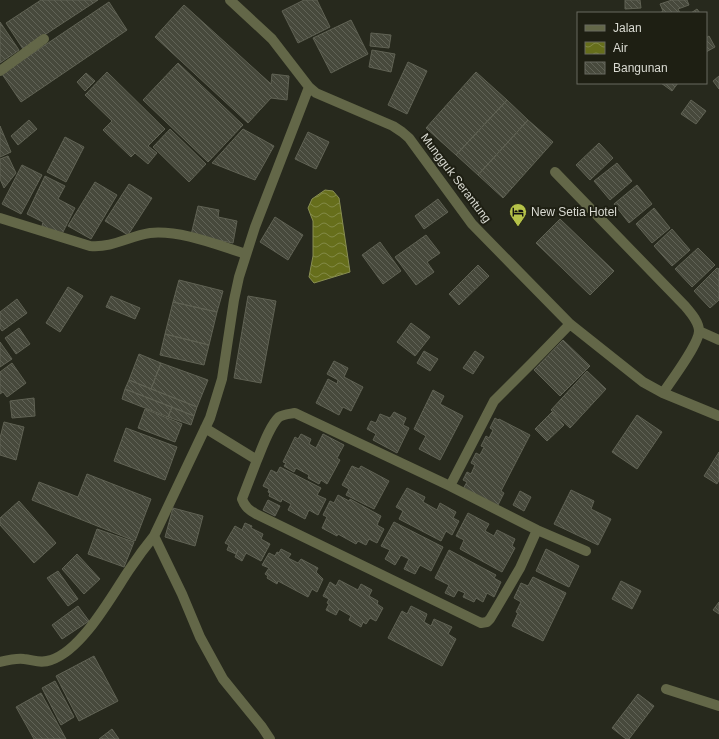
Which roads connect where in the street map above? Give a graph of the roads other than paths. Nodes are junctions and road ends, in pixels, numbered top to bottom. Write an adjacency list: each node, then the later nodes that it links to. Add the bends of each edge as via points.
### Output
1 (230, 0): 4 (street, Mungguk Serantung, via 272,39)
2 (44, 40): 3 (street)
3 (0, 71)
4 (309, 87): 7 (street); 8 (street, Mungguk Serantung, via 323,97 402,132 472,224)
5 (555, 172): 9 (street, via 685,306)
6 (0, 218): 7 (street, via 90,246 102,247 136,236 164,233 187,236)
7 (246, 254): 13 (street, via 234,300 222,379)
8 (570, 324): 11 (street, Mungguk Serantung, via 643,382); 15 (street, via 494,401)
9 (699, 331): 10 (street); 11 (street, via 696,342)
10 (719, 340)
11 (663, 393): 12 (street, Mungguk Serantung)
12 (719, 416)
13 (206, 428): 14 (street); 17 (street)
14 (257, 460): 15 (street, via 279,417 295,413); 16 (street, via 242,499 248,509 481,623 490,619 520,568)
15 (450, 486): 16 (street)
16 (537, 530): 18 (street)
17 (154, 536): 19 (street, via 84,635 67,653 50,661 40,662 24,658); 22 (street, via 200,637 223,679)
18 (586, 551)
19 (0, 662)
20 (666, 689): 21 (street)
21 (719, 706)
22 (270, 739)

